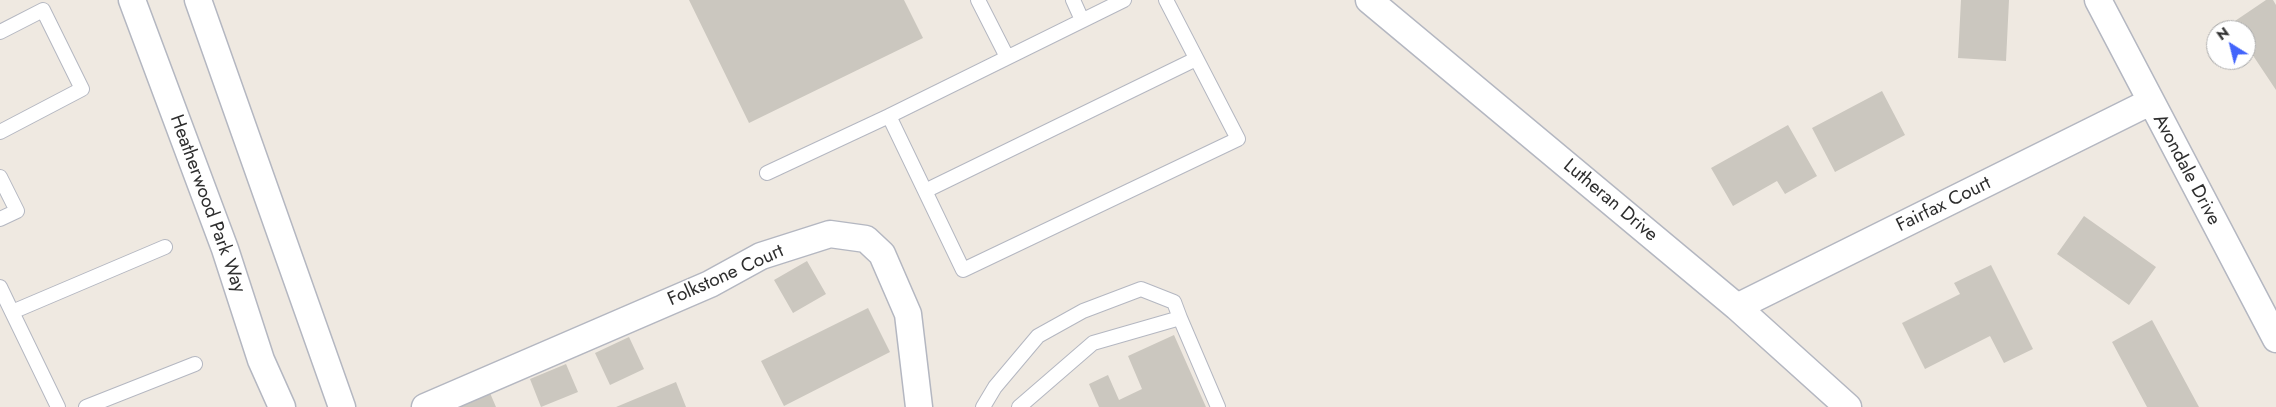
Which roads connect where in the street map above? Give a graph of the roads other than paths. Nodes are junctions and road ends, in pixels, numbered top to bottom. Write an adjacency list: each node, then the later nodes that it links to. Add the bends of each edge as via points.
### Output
1 (132, 0): 29 (street, Heatherwood Park Way, via 224,249 261,360)
2 (198, 0): 30 (street)
3 (978, 0): 11 (lane)
4 (1073, 0): 9 (lane)
5 (1124, 0): 9 (lane)
6 (1166, 0): 12 (lane)
7 (1369, 0): 22 (street, Lutheran Drive)
8 (2098, 0): 13 (street, Avondale Drive)
9 (1082, 20): 11 (lane)
10 (0, 32): 15 (lane, via 43,10 82,89)
11 (1007, 57): 14 (lane)
12 (1196, 59): 18 (lane); 18 (lane, via 1238,139 963,270)
13 (2150, 102): 22 (street, Fairfax Court); 25 (street, Avondale Drive)
14 (888, 116): 16 (lane); 18 (lane)
15 (0, 132)
16 (767, 173)
17 (0, 177): 19 (lane, via 17,210)
18 (925, 191)
19 (0, 219)
20 (165, 247): 23 (lane)
21 (0, 287): 23 (lane)
22 (1737, 307): 36 (street, Lutheran Drive)
23 (12, 312): 27 (lane)
24 (1180, 318): 33 (lane, via 1174,302 1141,289 1083,311 1038,336 994,387); 34 (lane, via 1093,343); 35 (lane)
25 (2276, 339)
26 (195, 364): 28 (lane)
27 (58, 407)
28 (86, 407)
29 (282, 407)
30 (342, 407)
31 (425, 407): 32 (street, Folkstone Court, via 710,284 761,256 830,234 866,239 882,254 908,314)
32 (919, 407)
33 (983, 407)
34 (1019, 407)
35 (1218, 407)
36 (1848, 407)

